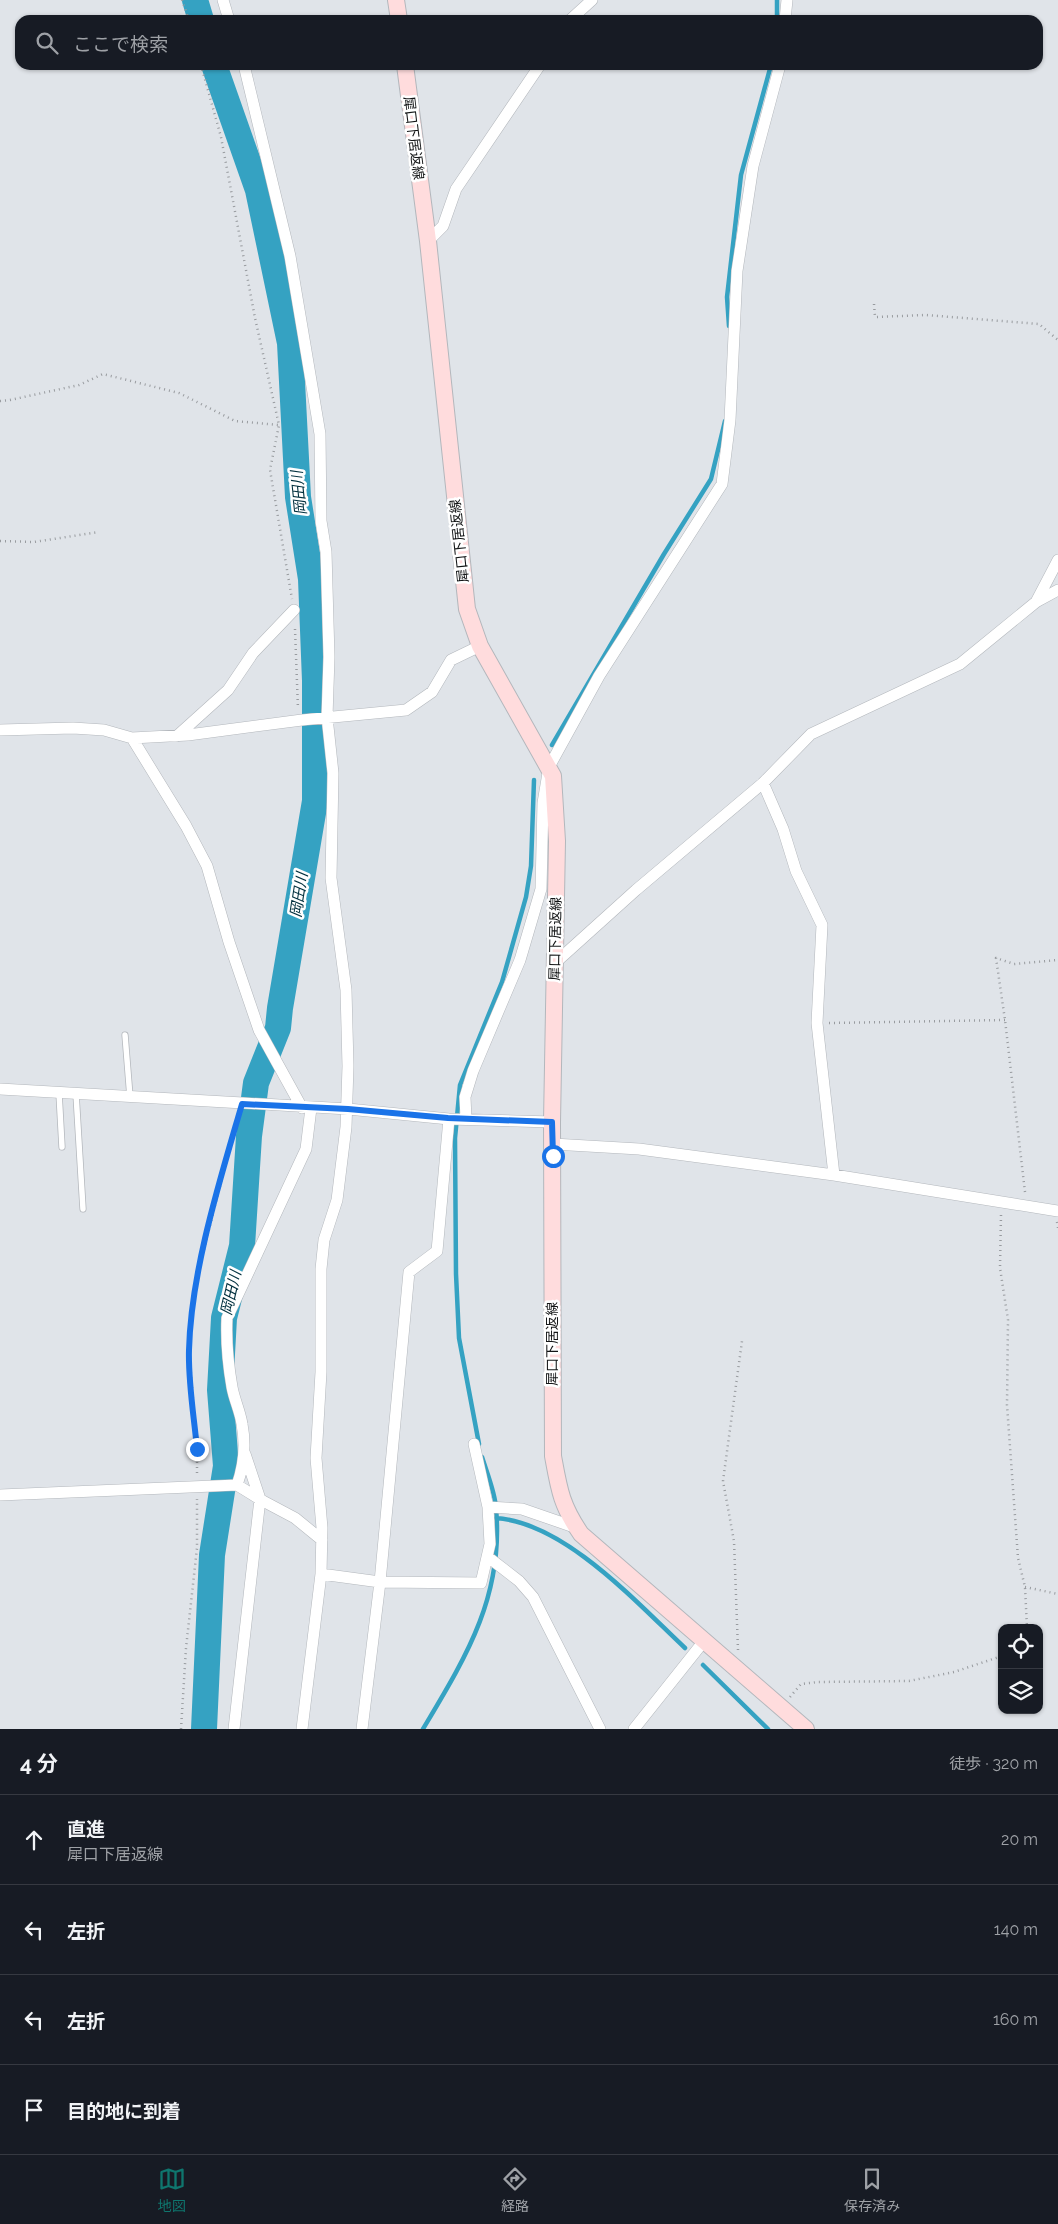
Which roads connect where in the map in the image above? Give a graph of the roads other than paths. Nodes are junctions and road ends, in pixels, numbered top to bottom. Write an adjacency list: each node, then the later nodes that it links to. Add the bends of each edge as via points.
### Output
1 (223, 0): 5 (street)
2 (396, 0): 6 (main road)
3 (592, 0): 7 (street)
4 (786, 0): 8 (street)
5 (228, 15)
6 (398, 15)
7 (576, 15)
8 (785, 15)
9 (245, 70): 19 (street, via 290,256 320,434 321,522 326,552 329,657)
10 (406, 70): 13 (main road, 犀口下居返線)
11 (537, 70): 13 (street, via 456,189 443,226)
12 (779, 70): 23 (street, via 754,166 737,271 730,420 722,484 598,676)
13 (428, 241): 18 (main road, 犀口下居返線, via 467,608)
14 (1058, 560): 16 (street)
15 (1058, 590): 16 (street)
16 (1036, 602): 24 (street, via 960,664 811,734)
17 (294, 610): 21 (street, via 253,653 228,690)
18 (480, 646): 19 (street, via 451,660 432,692 406,710); 23 (main road, 犀口下居返線)
19 (327, 718): 21 (street); 32 (street, via 333,773 331,878 346,990)
20 (0, 730): 22 (street, via 73,728 104,730)
21 (177, 736): 22 (street)
22 (132, 738): 31 (street, via 207,866 260,1030 278,1067)
23 (549, 767): 25 (main road, 犀口下居返線, via 553,776 557,841); 34 (street, via 543,803 541,889 520,960 473,1071 465,1097)
24 (763, 783): 25 (street); 38 (street, via 783,829 796,871 822,924 817,1023)
25 (555, 963): 35 (main road, 犀口下居返線)
26 (125, 1035): 30 (lane)
27 (0, 1090): 28 (street)
28 (59, 1093): 29 (street); 37 (lane)
29 (76, 1094): 30 (street); 39 (lane)
30 (130, 1097): 31 (street)
31 (306, 1108): 32 (street); 42 (street, via 306,1149 227,1318 232,1387 242,1424)
32 (348, 1109): 33 (street); 48 (street, via 337,1200 324,1240 322,1269 316,1458)
33 (448, 1118): 34 (street); 51 (street, via 437,1251 408,1272)
34 (466, 1120): 35 (street)
35 (552, 1122): 36 (main road, 犀口下居返線)
36 (553, 1144): 38 (street, via 639,1149); 47 (main road, 犀口下居返線, via 553,1456 559,1490 568,1515)
37 (62, 1148)
38 (834, 1175): 40 (street)
39 (83, 1209)
40 (1058, 1211)
41 (474, 1444): 46 (street)
42 (244, 1450): 43 (street); 45 (street)
43 (237, 1485): 44 (street); 45 (street)
44 (0, 1495)
45 (260, 1499): 48 (street, via 295,1518); 53 (street)
46 (495, 1508): 47 (street, via 522,1509); 49 (street, via 490,1544)
47 (577, 1528): 52 (main road, 犀口下居返線)
48 (322, 1540): 50 (street)
49 (495, 1561): 51 (street, via 481,1583); 56 (street, via 533,1597)
50 (321, 1574): 51 (street); 54 (street)
51 (380, 1582): 55 (street)
52 (704, 1641): 57 (street); 58 (main road, 犀口下居返線)
53 (234, 1729)
54 (302, 1729)
55 (362, 1729)
56 (600, 1729)
57 (634, 1729)
58 (806, 1729)

